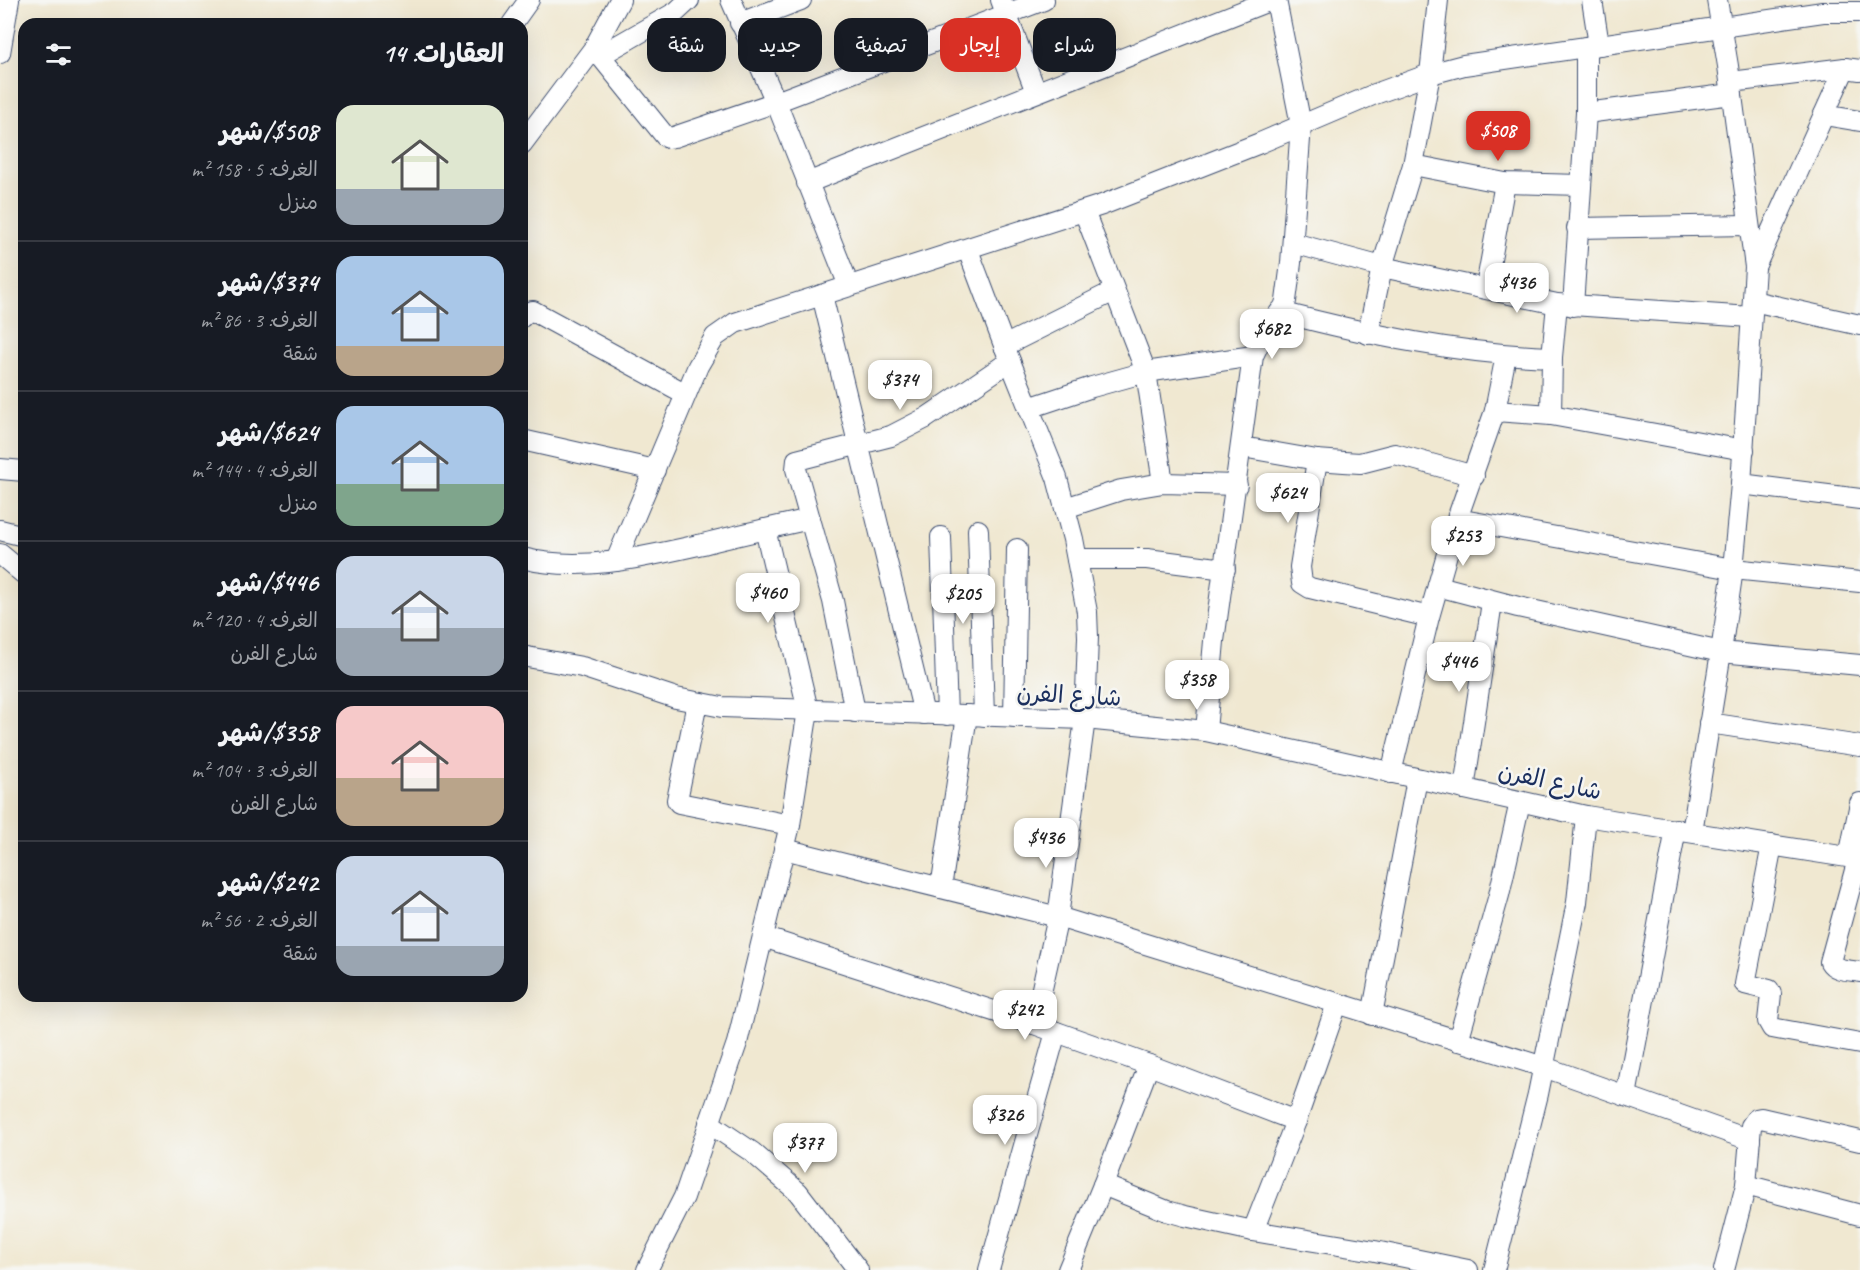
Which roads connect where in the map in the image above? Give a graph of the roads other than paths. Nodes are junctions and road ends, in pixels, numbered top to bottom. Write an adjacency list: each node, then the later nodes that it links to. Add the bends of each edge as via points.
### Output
1 (9, 0): 21 (street)
2 (529, 0): 15 (street)
3 (620, 0): 20 (street)
4 (689, 0): 20 (street, via 676,12)
5 (731, 0): 16 (street)
6 (801, 0): 17 (street)
7 (1044, 0): 13 (street)
8 (1271, 0): 26 (street)
9 (1276, 0): 31 (street)
10 (1438, 0): 24 (street)
11 (1592, 0): 19 (street)
12 (1717, 0): 18 (street)
13 (1004, 8): 26 (street); 27 (street)
14 (1860, 12): 18 (street, via 1823,12)
15 (516, 18)
16 (738, 18)
17 (753, 18)
18 (1721, 26): 19 (street); 25 (street)
19 (1593, 46): 24 (street, via 1464,65); 28 (street)
20 (598, 52): 27 (street, via 668,138); 32 (street)
21 (0, 53)
22 (1853, 69): 25 (street); 29 (street)
23 (762, 72): 27 (street)
24 (1430, 74): 31 (street); 33 (street)
25 (1731, 88): 28 (street); 38 (street)
26 (1036, 92): 34 (street)
27 (776, 102): 34 (street)
28 (1586, 113): 36 (street)
29 (1824, 115): 30 (street); 43 (street)
30 (1860, 122)
31 (1301, 125): 37 (street); 40 (street)
32 (528, 137)
33 (1413, 165): 35 (street); 42 (street)
34 (807, 183): 44 (street)
35 (1505, 183): 36 (street); 45 (street)
36 (1581, 185): 39 (street)
37 (1084, 211): 41 (street); 46 (street)
38 (1749, 225): 39 (street); 43 (street)
39 (1577, 228): 48 (street)
40 (1293, 243): 42 (street); 51 (street, via 1286,301)
41 (968, 250): 44 (street); 54 (street)
42 (1382, 267): 45 (street); 53 (street)
43 (1755, 267): 49 (street)
44 (849, 286): 47 (street)
45 (1486, 287): 48 (street)
46 (1114, 291): 54 (street); 58 (street)
47 (822, 295): 59 (street, via 735,323 715,337); 64 (street)
48 (1565, 305): 49 (street); 57 (street)
49 (1752, 309): 52 (street); 66 (street)
50 (528, 312): 59 (street, via 533,311)
51 (1280, 312): 53 (street); 55 (street)
52 (1860, 325)
53 (1368, 334): 56 (street)
54 (1007, 353): 60 (street); 64 (street, via 904,430)
55 (1253, 356): 58 (street); 65 (street)
56 (1506, 356): 57 (street); 61 (street)
57 (1552, 357): 62 (street)
58 (1146, 372): 60 (street); 72 (street)
59 (686, 394): 70 (street)
60 (1029, 408): 76 (street)
61 (1495, 411): 62 (street); 71 (street)
62 (1551, 416): 66 (street)
63 (528, 441): 70 (street)
64 (860, 443): 77 (street, via 797,460); 102 (street)
65 (1242, 447): 67 (street); 74 (street)
66 (1743, 450): 73 (street)
67 (1317, 460): 71 (street, via 1360,463 1395,454); 95 (street, via 1300,567 1302,583)
68 (0, 469): 69 (street)
69 (18, 470)
70 (655, 470): 88 (street)
71 (1474, 476): 78 (street)
72 (1163, 483): 74 (street); 76 (street, via 1121,490)
73 (1741, 484): 75 (street); 91 (street)
74 (1237, 485): 90 (street)
75 (1860, 499)
76 (1065, 508): 87 (street)
77 (810, 519): 79 (street); 101 (street, via 833,601)
78 (1457, 519): 91 (street); 93 (street)
79 (765, 529): 88 (street); 100 (street)
80 (0, 530): 82 (street)
81 (978, 530): 104 (street)
82 (18, 534)
83 (941, 537): 103 (street)
84 (1017, 549): 105 (street)
85 (0, 554): 89 (street)
86 (528, 559): 88 (street, via 556,565)
87 (1077, 560): 90 (street, via 1147,559); 106 (street, via 1088,621)
88 (616, 561)
89 (18, 569)
90 (1225, 569): 108 (street)
91 (1733, 569): 92 (street); 96 (street)
92 (1860, 582)
93 (1438, 586): 94 (street); 95 (street)
94 (1492, 602): 96 (street); 112 (street)
95 (1429, 617): 110 (street)
96 (1721, 652): 98 (street); 107 (street)
97 (528, 657): 99 (street, شارع الفرن, via 582,667)
98 (1860, 665)
99 (697, 703): 100 (street, شارع الفرن, via 748,710); 116 (street, via 679,803)
100 (808, 710): 101 (street, شارع الفرن); 116 (street)
101 (855, 712): 102 (street, شارع الفرن)
102 (924, 714): 103 (street, شارع الفرن)
103 (947, 715): 104 (street, شارع الفرن)
104 (976, 716): 105 (street, شارع الفرن); 121 (street)
105 (1014, 717): 106 (street, شارع الفرن)
106 (1085, 719): 108 (street, شارع الفرن); 122 (street)
107 (1709, 723): 109 (street); 117 (street)
108 (1206, 731): 110 (street, شارع الفرن)
109 (1860, 746)
110 (1391, 773): 111 (street, شارع الفرن)
111 (1418, 779): 112 (street, شارع الفرن); 126 (street)
112 (1464, 789): 113 (street, شارع الفرن)
113 (1520, 802): 115 (street, شارع الفرن); 129 (street, via 1499,896)
114 (1860, 802): 120 (street)
115 (1586, 816): 117 (street, شارع الفرن); 132 (street, via 1577,902)
116 (790, 825): 119 (street)
117 (1684, 830): 118 (street, شارع الفرن); 133 (street)
118 (1772, 845): 120 (street, شارع الفرن); 130 (street, via 1745,984 1769,990 1768,1022 1772,1028)
119 (784, 849): 121 (street); 123 (street)
120 (1856, 858): 124 (street, via 1830,962 1838,969)
121 (941, 888): 122 (street)
122 (1058, 918): 125 (street); 127 (street)
123 (763, 937): 127 (street); 135 (street, via 737,1043)
124 (1860, 972)
125 (1337, 1004): 126 (street); 134 (street)
126 (1372, 1015): 129 (street)
127 (1034, 1024): 128 (street)
128 (1056, 1032): 131 (street); 144 (street)
129 (1458, 1041): 132 (street)
130 (1860, 1044)
131 (1149, 1065): 134 (street); 138 (street)
132 (1544, 1067): 133 (street); 147 (street)
133 (1626, 1096): 136 (street)
134 (1296, 1120): 141 (street)
135 (709, 1123): 142 (street, via 684,1197); 143 (street, via 752,1152 798,1192)
136 (1750, 1140): 137 (street, via 1751,1126 1761,1118); 139 (street)
137 (1860, 1141)
138 (1103, 1185): 141 (street, via 1167,1211); 145 (street)
139 (1746, 1185): 140 (street); 148 (street)
140 (1860, 1215)
141 (1252, 1231): 146 (street)
142 (647, 1270)
143 (858, 1270)
144 (989, 1270)
145 (1068, 1270)
146 (1468, 1270)
147 (1494, 1270)
148 (1724, 1270)

